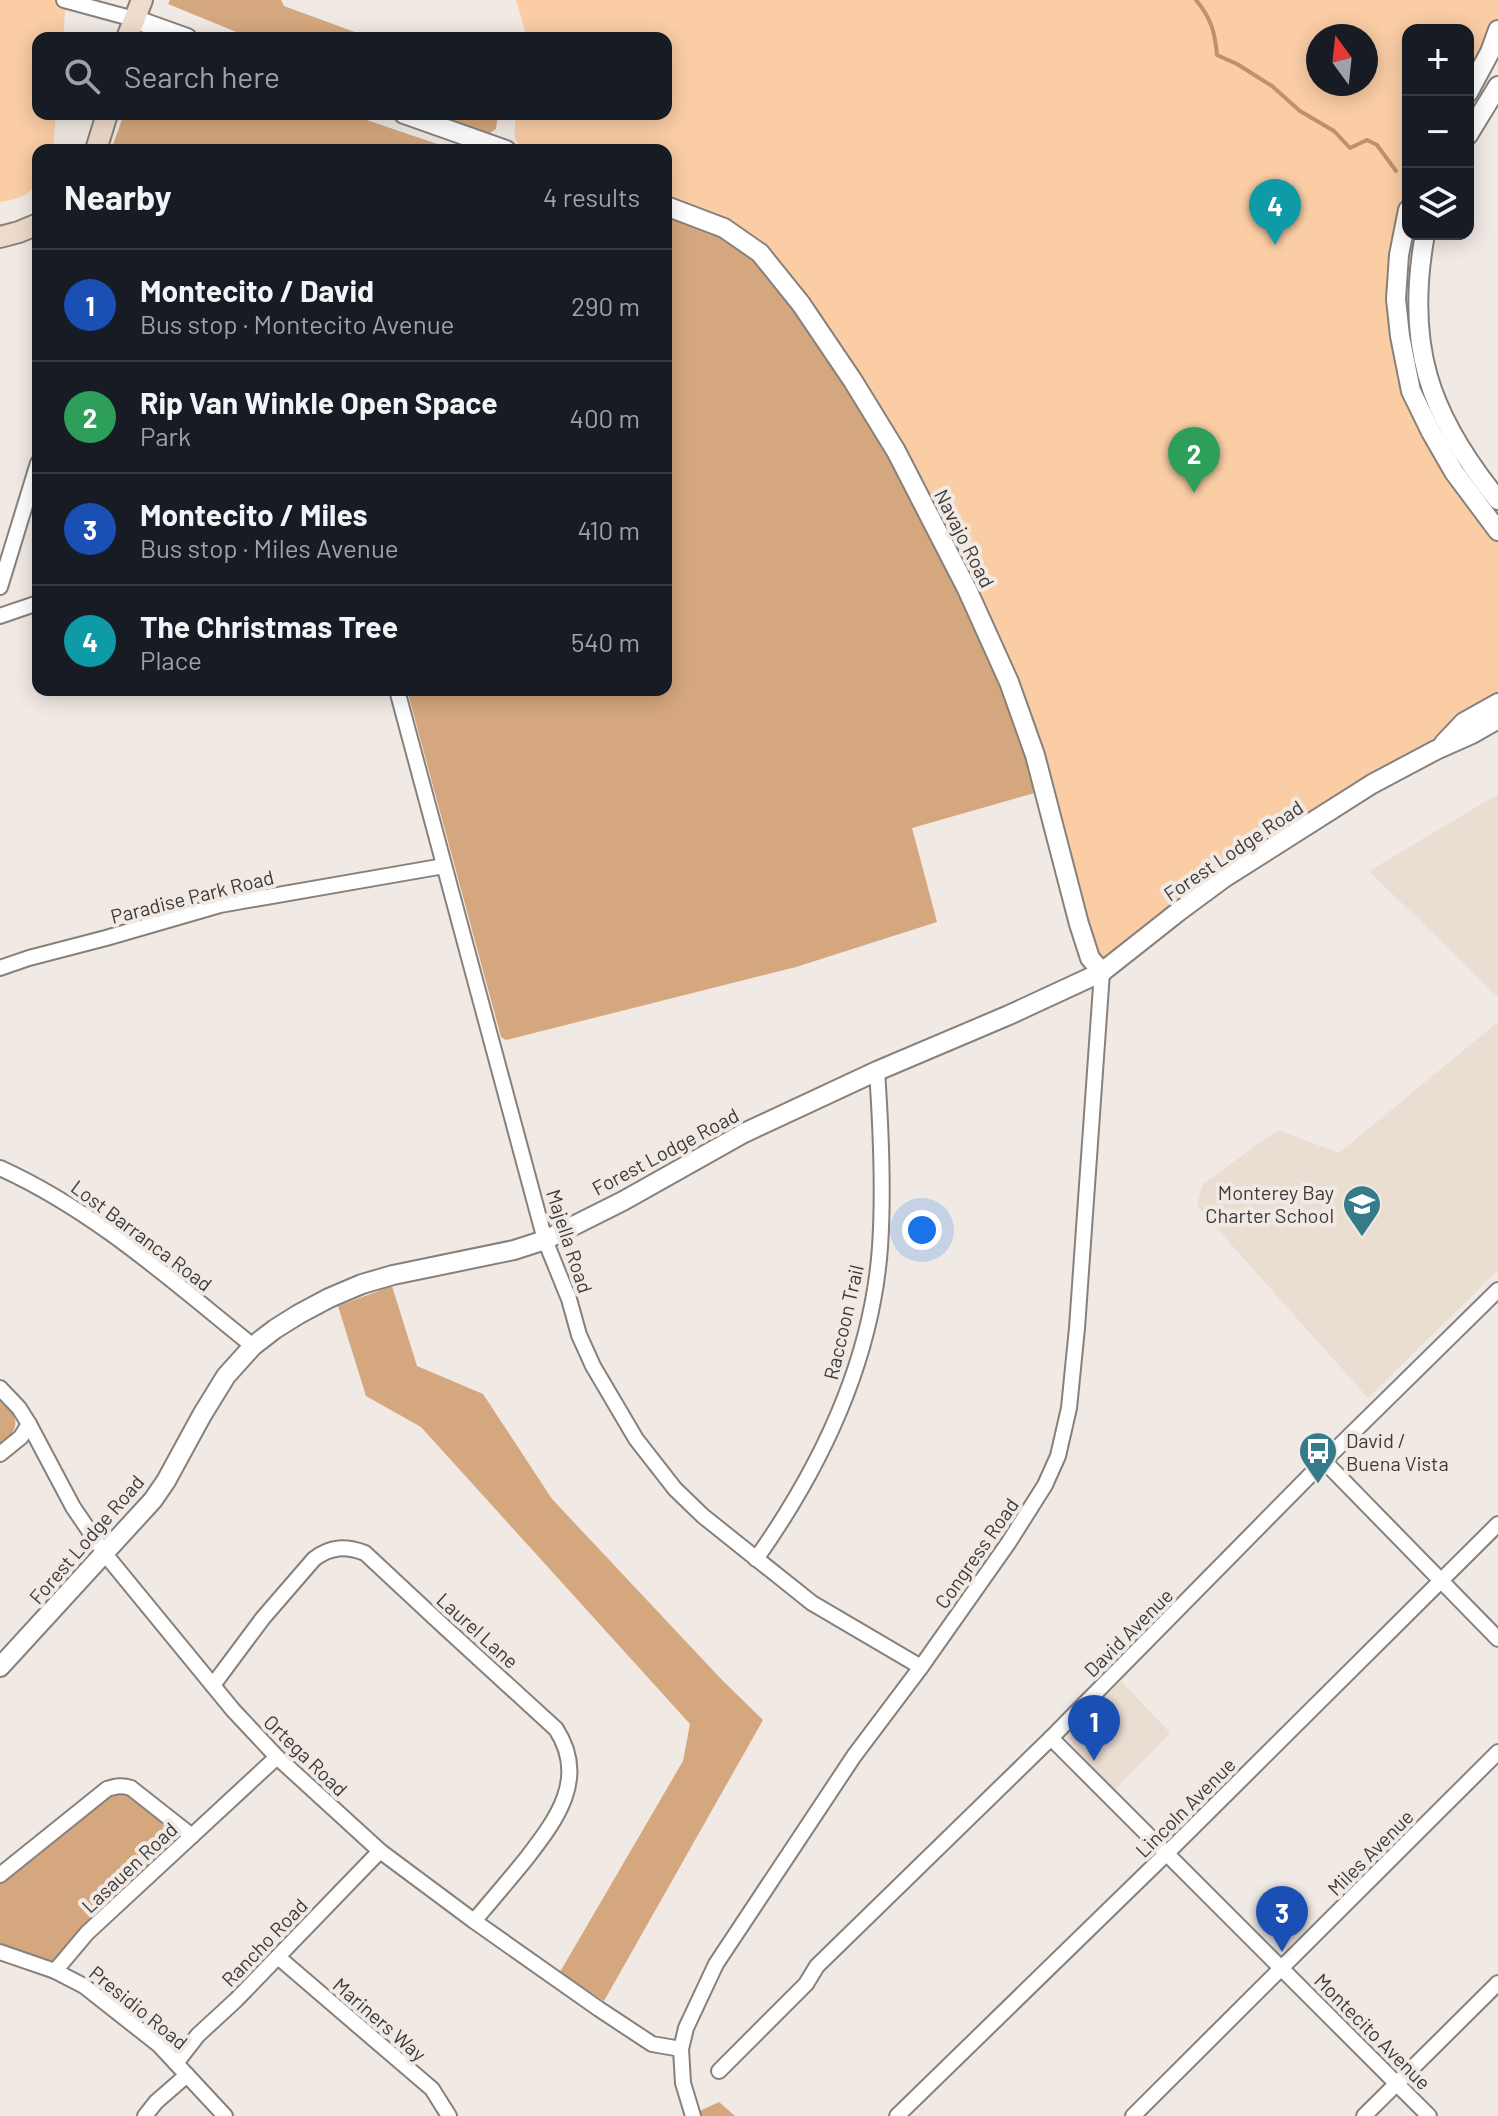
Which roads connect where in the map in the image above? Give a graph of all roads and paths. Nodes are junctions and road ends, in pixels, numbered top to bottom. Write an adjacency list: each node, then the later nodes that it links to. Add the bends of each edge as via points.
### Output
1 (64, 0): 2 (street)
2 (134, 19): 4 (street)
3 (1498, 30): 5 (street)
4 (170, 32)
5 (1474, 82)
6 (1498, 86): 9 (street)
7 (105, 120): 10 (main road)
8 (421, 120): 11 (street)
9 (1474, 125)
10 (98, 144)
11 (489, 144)
12 (672, 208): 29 (street, Navajo Road, via 724,228 760,253 810,317 896,451 1014,693 1079,924 1090,958)
13 (32, 227): 14 (main road)
14 (0, 237)
15 (1402, 240): 19 (street, via 1395,283 1411,391 1454,472)
16 (1424, 240): 18 (street, via 1417,318 1423,359 1451,434)
17 (32, 483): 20 (street)
18 (1498, 500)
19 (1498, 531)
20 (0, 587)
21 (32, 605): 22 (street)
22 (0, 616)
23 (399, 696): 27 (street, Majella Road)
24 (1498, 703): 26 (street, Forest Lodge Road, via 1464,722)
25 (1498, 719): 26 (street, Forest Lodge Road)
26 (1436, 750): 29 (street, Forest Lodge Road, via 1224,878)
27 (444, 866): 28 (street, Paradise Park Road, via 220,905); 32 (street, Majella Road)
28 (0, 968)
29 (1102, 972): 30 (street, Forest Lodge Road); 45 (street, Congress Road, via 1077,1328 1064,1432 1052,1471 1030,1509)
30 (877, 1071): 32 (street, Forest Lodge Road, via 744,1133); 41 (street, Raccoon Trail, via 880,1235 866,1329 845,1400 814,1468)
31 (0, 1168): 34 (street, Lost Barranca Road, via 101,1225)
32 (545, 1240): 34 (street, Forest Lodge Road, via 362,1284 299,1314); 41 (street, Majella Road, via 583,1345 636,1439 675,1489)
33 (1498, 1290): 38 (street, David Avenue)
34 (253, 1346): 40 (street, Forest Lodge Road, via 226,1376 153,1500)
35 (0, 1388): 36 (street, Ortega Road)
36 (29, 1424): 37 (street); 40 (street, Ortega Road)
37 (0, 1454)
38 (1324, 1461): 42 (street); 47 (street, David Avenue)
39 (1498, 1524): 42 (street, Lincoln Avenue)
40 (105, 1554): 44 (street, Forest Lodge Road); 46 (street, Ortega Road)
41 (756, 1559): 45 (street, Majella Road, via 812,1603)
42 (1441, 1581): 43 (street); 52 (street, Lincoln Avenue)
43 (1498, 1639)
44 (0, 1667)
45 (921, 1667): 60 (street, Congress Road, via 854,1756 716,1964)
46 (213, 1685): 49 (street, Ortega Road); 54 (street, Laurel Lane, via 314,1559 342,1547 365,1553 556,1729 569,1755 562,1807)
47 (1051, 1738): 52 (street, Montecito Avenue); 62 (street, David Avenue, via 817,1966 806,1984)
48 (1498, 1752): 57 (street, Miles Avenue)
49 (277, 1757): 50 (street, Lasauen Road); 51 (street, Ortega Road)
50 (192, 1836): 53 (street, via 131,1788 116,1786); 58 (street, Lasauen Road, via 87,1933)
51 (380, 1851): 54 (street, Ortega Road); 56 (street, Rancho Road)
52 (1166, 1854): 57 (street, Montecito Avenue); 69 (street, Lincoln Avenue)
53 (0, 1875)
54 (474, 1921): 60 (street, Ortega Road, via 652,2044)
55 (0, 1952): 58 (street)
56 (278, 1957): 61 (street, Rancho Road); 67 (street, Mariners Way, via 432,2089)
57 (1282, 1968): 64 (street, Montecito Avenue); 70 (street, Miles Avenue)
58 (55, 1971): 61 (street, Presidio Road, via 104,2000)
59 (1498, 1983): 64 (street)
60 (681, 2049): 68 (street, Congress Road, via 683,2083)
61 (177, 2062): 63 (street, Presidio Road)
62 (719, 2071)
63 (187, 2075): 65 (street); 66 (street, Presidio Road)
64 (1397, 2083): 71 (street); 72 (street, Montecito Avenue)
65 (145, 2116)
66 (225, 2116)
67 (449, 2116)
68 (693, 2116)
69 (897, 2116)
70 (1133, 2116)
71 (1364, 2116)
72 (1429, 2116)

